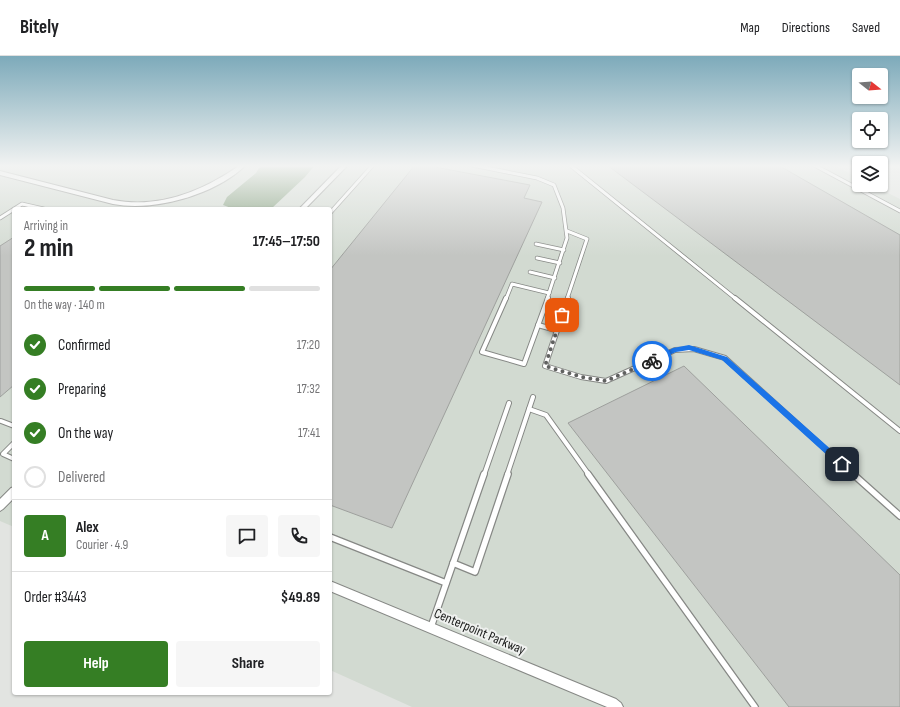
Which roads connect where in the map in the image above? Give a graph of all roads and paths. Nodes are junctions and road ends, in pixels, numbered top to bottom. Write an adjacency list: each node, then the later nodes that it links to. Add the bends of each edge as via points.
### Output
1 (89, 195): 2 (street, via 137,204 168,201)
2 (188, 195)
3 (315, 195): 10 (street)
4 (346, 195): 12 (lane)
5 (558, 195): 15 (lane)
6 (608, 195): 30 (lane)
7 (871, 195): 13 (lane)
8 (17, 207): 9 (lane, via 22,204)
9 (35, 207)
10 (304, 207)
11 (12, 210): 14 (lane)
12 (332, 211)
13 (900, 211)
14 (0, 218)
15 (567, 231): 17 (lane); 24 (lane, via 587,239)
16 (536, 244): 17 (lane)
17 (564, 250): 19 (lane)
18 (537, 258): 19 (lane)
19 (560, 263): 21 (lane)
20 (530, 272): 21 (lane)
21 (555, 278): 22 (lane)
22 (550, 293): 23 (lane); 23 (lane, via 512,284 482,352 524,364)
23 (538, 325): 24 (lane)
24 (556, 330): 36 (lane, via 545,366 594,380 606,381 615,378 684,348 695,348 725,358)
25 (533, 397): 27 (lane)
26 (509, 403): 38 (lane)
27 (529, 409): 38 (lane, via 475,572); 43 (lane, via 546,415)
28 (1, 421): 29 (lane)
29 (12, 425)
30 (900, 431)
31 (12, 445): 32 (lane)
32 (1, 455): 33 (lane)
33 (12, 458)
34 (12, 493): 35 (street)
35 (0, 506)
36 (900, 516)
37 (332, 538): 39 (lane)
38 (453, 563): 39 (lane)
39 (446, 583): 41 (lane)
40 (332, 587): 41 (street, Centerpoint Parkway)
41 (431, 627): 42 (street, Centerpoint Parkway)
42 (617, 707)
43 (755, 707)

